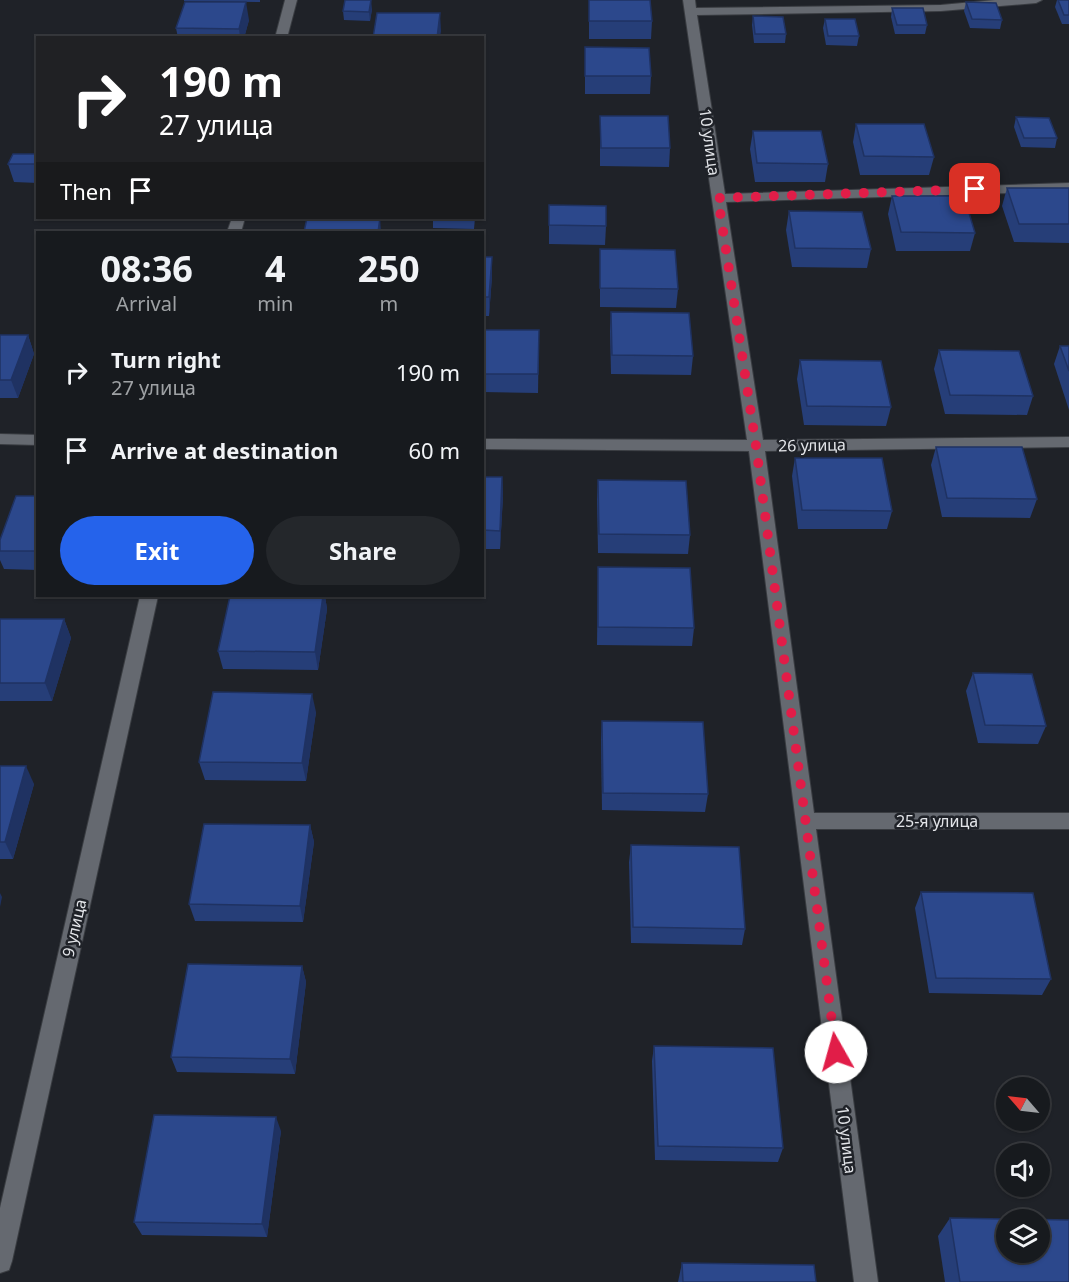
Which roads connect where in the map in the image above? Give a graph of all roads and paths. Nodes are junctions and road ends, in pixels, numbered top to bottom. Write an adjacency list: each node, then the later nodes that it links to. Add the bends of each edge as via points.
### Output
1 (291, 0): 4 (street)
2 (1036, 0): 3 (street, via 941,8)
3 (690, 6): 6 (street, 10 улица)
4 (282, 36)
5 (1069, 187): 6 (street)
6 (718, 198): 11 (street, 10 улица)
7 (0, 439): 8 (street)
8 (36, 440)
9 (1069, 442): 11 (street, 26 улица)
10 (484, 444): 11 (street, 26 улица)
11 (756, 446): 14 (street, 10 улица)
12 (149, 597): 15 (street, 9 улица)
13 (1069, 820): 14 (street, 25-я улица)
14 (806, 822): 16 (street, 10 улица)
15 (0, 1261)
16 (866, 1282)

